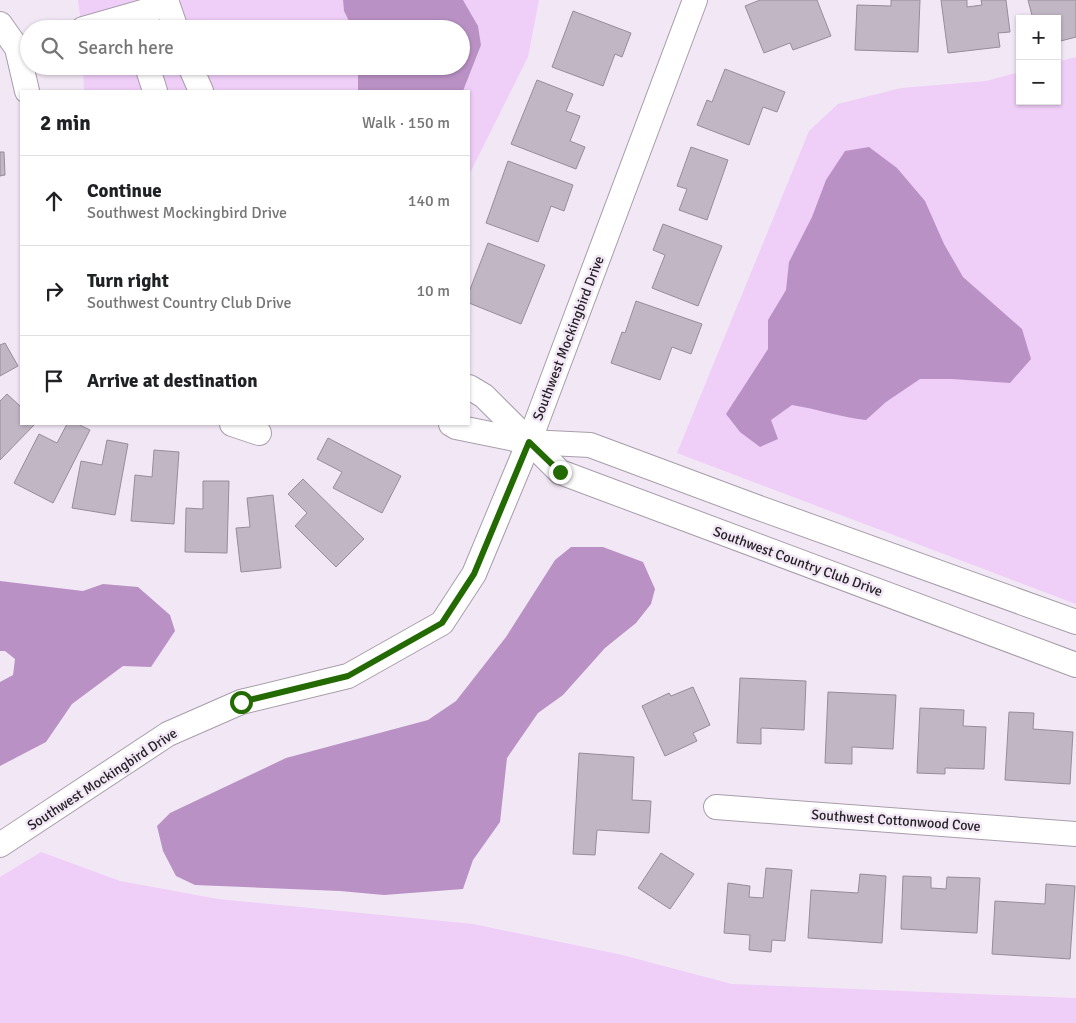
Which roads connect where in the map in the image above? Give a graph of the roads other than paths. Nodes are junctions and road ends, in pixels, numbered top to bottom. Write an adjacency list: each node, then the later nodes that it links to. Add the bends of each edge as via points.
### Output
1 (695, 0): 18 (street, Southwest Mockingbird Drive)
2 (166, 3): 3 (street); 5 (street)
3 (130, 15): 4 (street)
4 (113, 20)
5 (173, 20)
6 (0, 24): 7 (street)
7 (20, 44)
8 (26, 75): 11 (street)
9 (150, 75): 12 (street)
10 (194, 75): 13 (street)
11 (27, 90)
12 (155, 90)
13 (201, 90)
14 (470, 388): 18 (street, Southwest Country Club Drive, via 484,396)
15 (235, 425): 17 (street)
16 (453, 425): 18 (street)
17 (259, 433)
18 (529, 442): 19 (street, via 590,445); 20 (street, Southwest Country Club Drive, via 560,472); 23 (street, Southwest Mockingbird Drive, via 474,574 442,623 348,676 241,702 168,734)
19 (1076, 622)
20 (1076, 665)
21 (716, 807): 22 (street, Southwest Cottonwood Cove)
22 (1076, 834)
23 (0, 846)

